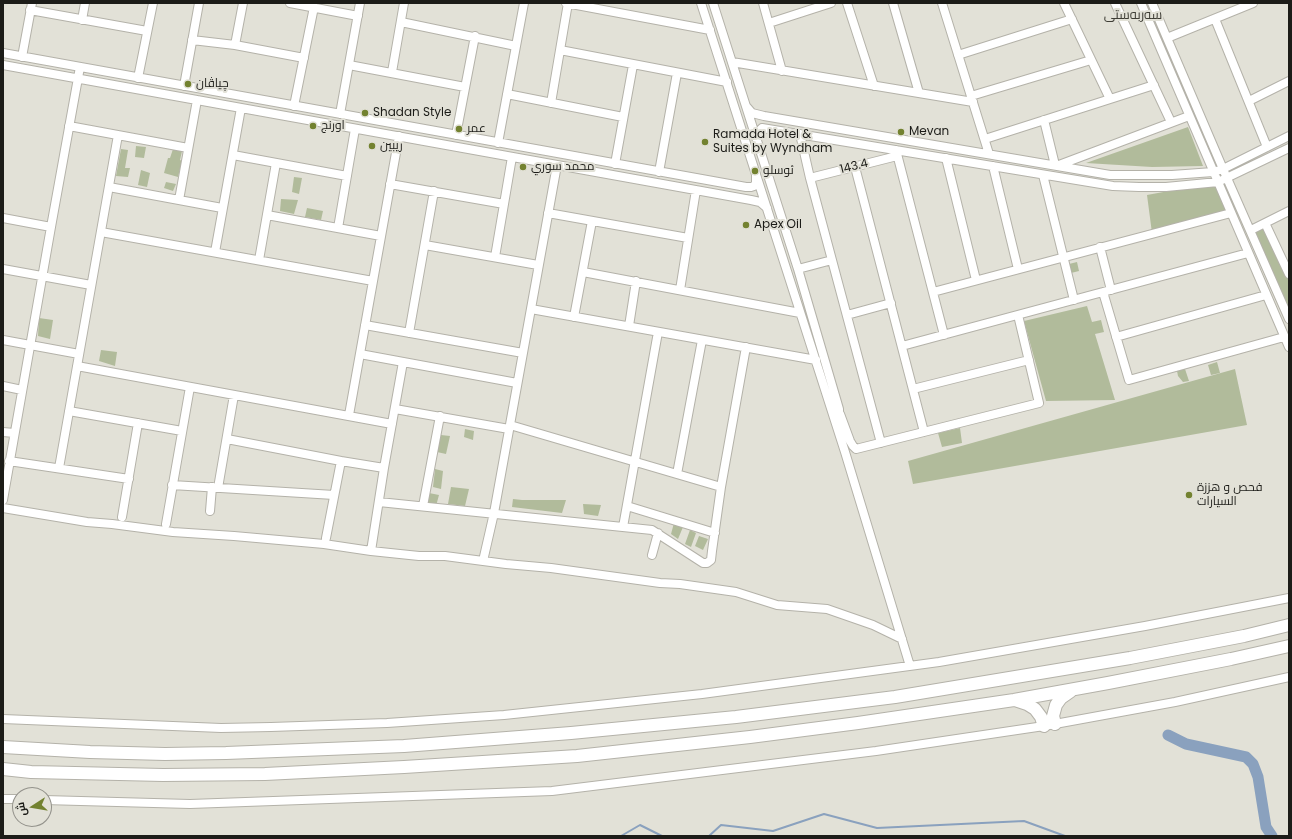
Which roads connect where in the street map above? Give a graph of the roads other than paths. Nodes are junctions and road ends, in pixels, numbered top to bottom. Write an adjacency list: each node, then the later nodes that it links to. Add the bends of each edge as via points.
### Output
1 (85, 3): 28 (street)
2 (153, 3): 32 (street)
3 (199, 3): 35 (street)
4 (243, 3): 36 (street)
5 (290, 3): 24 (street)
6 (360, 3): 25 (street)
7 (404, 3): 29 (street)
8 (524, 3): 37 (street)
9 (567, 3): 22 (street); 38 (street)
10 (702, 3): 31 (street)
11 (713, 3): 44 (street)
12 (763, 3): 30 (street)
13 (831, 3): 30 (street)
14 (847, 3): 58 (street)
15 (893, 3): 60 (street)
16 (942, 3): 40 (street)
17 (1064, 3): 26 (street)
18 (1115, 3): 56 (street)
19 (1140, 3): 73 (street)
20 (1152, 3): 34 (street)
21 (1253, 3): 27 (street)
22 (585, 5): 31 (street)
23 (31, 6): 28 (street); 41 (street)
24 (314, 7): 25 (street); 42 (street)
25 (358, 16): 46 (street)
26 (1072, 19): 40 (street); 43 (street)
27 (1215, 19): 34 (street); 65 (street)
28 (82, 20): 32 (street)
29 (401, 22): 33 (street); 50 (street)
30 (769, 23): 49 (street)
31 (710, 30): 55 (street)
32 (147, 31): 52 (street)
33 (475, 36): 37 (street); 59 (street)
34 (1167, 38): 107 (street)
35 (192, 40): 36 (street); 57 (street)
36 (234, 45): 42 (street)
37 (516, 46): 61 (street)
38 (560, 50): 47 (street); 66 (street)
39 (3, 53): 41 (street)
40 (958, 55): 62 (street)
41 (22, 57): 48 (street)
42 (304, 58): 67 (street)
43 (1091, 60): 62 (street); 63 (street)
44 (732, 62): 49 (street); 68 (street)
45 (3, 65): 53 (street)
46 (349, 65): 50 (street); 71 (street)
47 (633, 65): 51 (street); 74 (street)
48 (80, 67): 52 (street); 53 (street)
49 (782, 71): 58 (street)
50 (392, 72): 59 (street)
51 (678, 73): 55 (street); 108 (street)
52 (138, 78): 57 (street)
53 (78, 79): 64 (street); 78 (street)
54 (1289, 81): 65 (street)
55 (727, 82): 110 (street)
56 (1154, 85): 63 (street); 77 (street)
57 (184, 86): 67 (street)
58 (874, 86): 60 (street)
59 (465, 87): 83 (street)
60 (919, 93): 62 (street)
61 (507, 94): 66 (street); 88 (street)
62 (972, 99): 86 (street)
63 (1110, 99): 75 (street)
64 (197, 100): 69 (street); 90 (street)
65 (1249, 101): 89 (street)
66 (551, 103): 74 (street)
67 (294, 106): 70 (street)
68 (746, 106): 72 (street, via 752,113); 87 (street)
69 (241, 108): 76 (street); 96 (street)
70 (319, 110): 71 (street); 76 (street)
71 (340, 114): 83 (street)
72 (764, 116): 79 (street, via 759,120); 93 (street)
73 (1189, 116): 77 (street); 109 (street)
74 (623, 117): 102 (street)
75 (1044, 120): 86 (street); 105 (street)
76 (318, 122): 80 (street)
77 (1171, 122): 105 (street)
78 (70, 126): 82 (street); 134 (street)
79 (762, 128): 81 (street); 87 (street)
80 (355, 129): 84 (street); 112 (street)
81 (800, 134): 94 (street); 114 (street)
82 (118, 135): 90 (street); 118 (street)
83 (456, 135): 88 (street)
84 (399, 136): 97 (street); 116 (street)
85 (1289, 136): 89 (street)
86 (984, 139): 95 (street)
87 (757, 141): 141 (street)
88 (498, 143): 92 (street)
89 (1267, 147): 107 (street)
90 (188, 148): 123 (street)
91 (1289, 148): 113 (street)
92 (540, 150): 99 (street); 102 (street)
93 (967, 151): 95 (street); 100 (street)
94 (897, 153): 98 (street); 106 (street, 143.4); 164 (street)
95 (989, 154): 105 (street)
96 (232, 155): 101 (street); 125 (street)
97 (512, 157): 99 (street); 124 (street)
98 (946, 158): 100 (street); 158 (street)
99 (538, 161): 103 (street)
100 (965, 162): 104 (street)
101 (276, 163): 112 (street); 130 (street)
102 (615, 164): 108 (street)
103 (557, 165): 120 (street); 128 (street)
104 (993, 166): 111 (street); 154 (street)
105 (1056, 166): 109 (street, via 1110,175 1151,176)
106 (855, 167): 114 (street, 143.4); 167 (street)
107 (1227, 167): 109 (street); 113 (street)
108 (659, 172): 119 (street)
109 (1210, 172): 115 (street); 117 (street)
110 (756, 174): 119 (street, via 754,186); 126 (street)
111 (1044, 175): 117 (street, via 1120,186 1166,187); 147 (street)
112 (347, 176): 135 (street)
113 (1231, 177): 115 (street); 136 (street)
114 (810, 178): 149 (street)
115 (1218, 182): 117 (street); 129 (street)
116 (390, 184): 121 (street); 138 (street)
117 (1207, 184)
118 (109, 187): 123 (street); 137 (street)
119 (746, 187): 122 (street, via 749,192)
120 (696, 190): 122 (street); 139 (street)
121 (434, 192): 124 (street); 140 (street)
122 (744, 199): 126 (street, via 760,202)
123 (179, 200): 125 (street)
124 (504, 204): 146 (street)
125 (222, 208): 144 (street)
126 (767, 208): 143 (street)
127 (1289, 211): 133 (street)
128 (548, 212): 132 (street); 151 (street)
129 (1231, 212): 142 (street); 145 (street)
130 (267, 215): 135 (street); 148 (street)
131 (3, 218): 134 (street)
132 (592, 221): 139 (street); 155 (street)
133 (1265, 223): 136 (street); 150 (street)
134 (51, 227): 157 (street)
135 (338, 228): 138 (street)
136 (1251, 230): 173 (street)
137 (101, 232): 144 (street); 161 (street)
138 (381, 236): 159 (street)
139 (688, 238): 162 (street)
140 (425, 245): 146 (street); 177 (street)
141 (790, 246): 143 (street); 153 (street)
142 (1100, 247): 147 (street); 163 (street)
143 (780, 249): 169 (street)
144 (215, 252): 148 (street)
145 (1248, 253): 163 (street); 165 (street)
146 (495, 257): 151 (street)
147 (1064, 257): 154 (street); 166 (street)
148 (259, 260): 159 (street)
149 (832, 260): 153 (street); 170 (street)
150 (1286, 262): 156 (street)
151 (538, 265): 168 (street)
152 (3, 269): 157 (street)
153 (798, 269): 201 (street)
154 (1018, 269): 158 (street)
155 (583, 272): 160 (street); 172 (street)
156 (1289, 274)
157 (43, 276): 161 (street); 183 (street)
158 (976, 280): 164 (street)
159 (373, 281): 174 (street)
160 (636, 281): 162 (street); 175 (street)
161 (91, 285): 188 (street)
162 (680, 290): 169 (street)
163 (1107, 291): 166 (street); 179 (street)
164 (933, 292): 178 (street)
165 (1266, 295): 179 (street); 180 (street)
166 (1074, 300): 171 (street)
167 (891, 303): 170 (street); 184 (street)
168 (531, 309): 172 (street); 187 (street)
169 (800, 312): 190 (street)
170 (847, 315): 214 (street)
171 (1018, 315): 178 (street); 191 (street)
172 (574, 317): 175 (street)
173 (1289, 318)
174 (365, 325): 177 (street); 189 (street)
175 (629, 326): 176 (street)
176 (658, 332): 182 (street); 217 (street)
177 (409, 333): 187 (street)
178 (944, 334): 184 (street)
179 (1116, 337): 180 (street, via 1129,380)
180 (1284, 337): 186 (street)
181 (3, 340): 183 (street)
182 (702, 340): 185 (street); 220 (street)
183 (30, 345): 188 (street); 198 (street)
184 (902, 346): 197 (street)
185 (746, 347): 190 (street); 224 (street)
186 (1289, 347)
187 (523, 353): 194 (street)
188 (79, 354): 193 (street)
189 (360, 354): 192 (street); 203 (street)
190 (816, 360): 207 (street)
191 (1028, 360): 197 (street); 211 (street, via 1039,403)
192 (403, 362): 194 (street); 200 (street)
193 (77, 366): 196 (street); 202 (street)
194 (517, 383): 208 (street)
195 (3, 386): 198 (street)
196 (190, 387): 199 (street); 209 (street)
197 (913, 389): 211 (street)
198 (22, 390): 212 (street)
199 (234, 395): 203 (street); 213 (street)
200 (395, 409): 204 (street); 206 (street)
201 (839, 409): 207 (street); 214 (street, via 852,446 856,449)
202 (69, 411): 205 (street); 218 (street)
203 (349, 415): 206 (street)
204 (440, 416): 208 (street); 228 (street)
205 (138, 423): 209 (street); 221 (street)
206 (392, 424): 219 (street)
207 (837, 426): 244 (street)
208 (510, 427): 217 (street); 232 (street)
209 (182, 431): 222 (street)
210 (3, 432): 212 (street)
211 (924, 432): 214 (street)
212 (14, 433): 215 (street)
213 (226, 439): 216 (street); 223 (street)
214 (881, 443)
215 (9, 461): 218 (street); 226 (street)
216 (341, 461): 219 (street); 225 (street)
217 (635, 462): 220 (street); 229 (street)
218 (59, 468): 221 (street)
219 (384, 468): 227 (street)
220 (677, 474): 224 (street)
221 (129, 479): 233 (street)
222 (172, 485): 223 (street); 234 (street)
223 (215, 487): 225 (street); 231 (street)
224 (721, 487): 237 (street)
225 (334, 495): 238 (street)
226 (3, 500)
227 (379, 502): 228 (street); 239 (street)
228 (423, 506): 232 (street)
229 (627, 506): 235 (street); 237 (street)
230 (3, 508): 239 (street, via 158,531 324,544)
231 (210, 511)
232 (494, 513): 235 (street); 241 (street)
233 (122, 517)
234 (166, 524)
235 (623, 526): 236 (street)
236 (658, 533): 237 (street, via 703,563 711,560); 240 (street)
237 (715, 533)
238 (326, 538)
239 (371, 551): 241 (street)
240 (652, 555)
241 (483, 561): 244 (street, via 736,592 777,605 827,609 873,625)
242 (1289, 598): 246 (street)
243 (1289, 625): 252 (highway, via 1130,658 895,697 736,717 578,732 404,746 226,753 90,752)
244 (902, 639): 246 (street)
245 (1289, 646): 248 (highway)
246 (910, 666): 250 (street, via 702,694 504,715 387,723 221,728)
247 (1289, 677): 251 (street, via 1175,702)
248 (1072, 690): 249 (highway); 251 (highway, via 1064,694 1056,705)
249 (1014, 700): 251 (highway, via 1035,709); 253 (highway, via 750,737 561,757 265,774 118,774)
250 (3, 719)
251 (1049, 725): 254 (street, via 876,751 552,791 190,804)
252 (3, 747)
253 (3, 769)
254 (52, 800)

